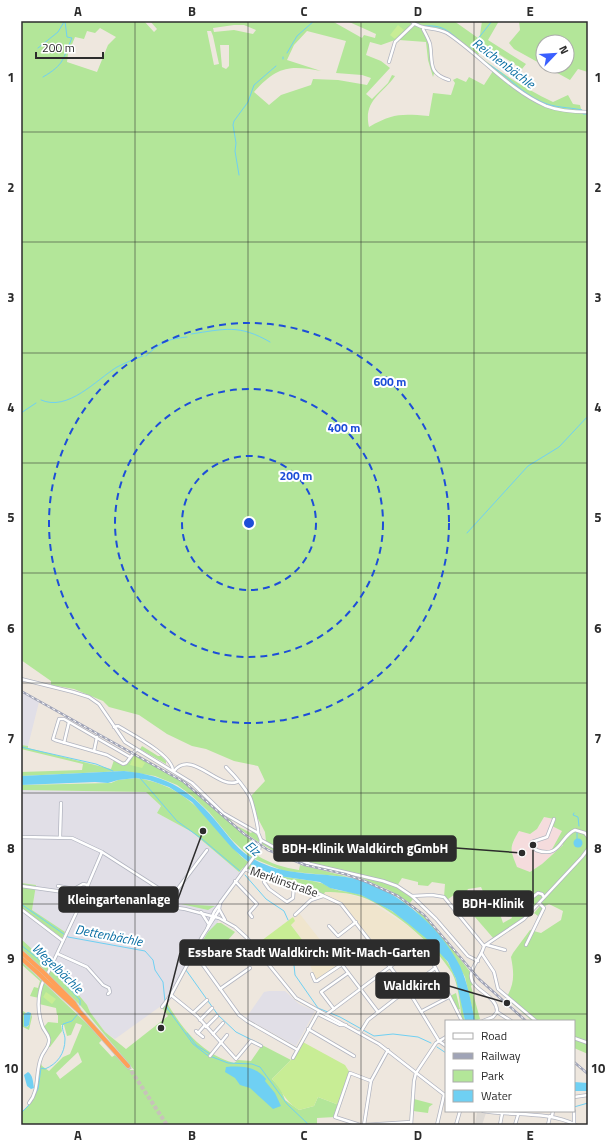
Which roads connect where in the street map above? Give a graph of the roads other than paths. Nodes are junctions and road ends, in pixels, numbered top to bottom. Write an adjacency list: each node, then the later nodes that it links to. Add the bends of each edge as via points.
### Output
1 (411, 21): 2 (street)
2 (414, 24): 3 (street); 4 (street, via 395,42)
3 (422, 29): 5 (street, via 428,40 435,73); 6 (street, via 438,28 447,32 501,76 545,106)
4 (389, 62)
5 (449, 80)
6 (588, 112)
7 (22, 678): 9 (street, via 89,697 99,704)
8 (70, 722): 10 (street); 11 (street); 11 (street, via 62,718 56,726 53,739)
9 (114, 727): 12 (street, via 124,741); 16 (street, via 118,726 154,748 172,764)
10 (97, 737): 13 (street); 14 (street)
11 (64, 743): 13 (street)
12 (136, 750): 14 (street); 16 (street)
13 (94, 751): 14 (street, via 123,764)
14 (130, 757)
15 (226, 767): 17 (street)
16 (174, 771): 17 (street, via 183,764 202,769 226,782); 20 (street, via 192,783 223,813)
17 (237, 782): 20 (street, via 250,797 259,826)
18 (61, 803): 22 (street)
19 (554, 819): 23 (street, via 547,837 532,842 536,850 559,848 571,831 575,830 585,833)
20 (258, 833): 24 (street)
21 (21, 837): 22 (street)
22 (60, 837): 27 (street, via 72,838)
23 (588, 837)
24 (263, 840): 28 (street); 39 (street, via 304,862 383,881)
25 (588, 848): 40 (street)
26 (207, 850): 41 (street)
27 (102, 852): 34 (street); 41 (street, via 165,892)
28 (246, 868): 29 (street, Merklinstraße); 30 (street)
29 (265, 878): 31 (street, Merklinstraße); 31 (street, via 264,882 269,889 287,902 293,898)
30 (235, 881): 42 (street); 52 (street, via 257,904 249,913)
31 (294, 885): 38 (street, Merklinstraße)
32 (21, 886): 35 (street)
33 (58, 886): 34 (street, via 74,889 83,884)
34 (89, 887): 36 (street); 37 (street)
35 (73, 893): 36 (street); 44 (street)
36 (84, 895): 37 (street); 44 (street)
37 (95, 896): 45 (street)
38 (323, 896): 50 (street, Merklinstraße, via 311,900); 54 (street, Merklinstraße, via 341,904)
39 (412, 896): 61 (street, via 444,897); 68 (street, via 468,956)
40 (544, 897): 43 (street); 49 (street, via 538,893 510,915)
41 (170, 899): 45 (street)
42 (220, 903): 47 (street); 51 (street)
43 (540, 904): 60 (street, via 544,908); 61 (street, via 524,919)
44 (79, 905): 58 (street)
45 (168, 907): 48 (street)
46 (21, 909): 58 (street)
47 (219, 909): 51 (street); 53 (street)
48 (201, 912): 51 (street); 55 (street)
49 (502, 913)
50 (295, 915)
51 (214, 916): 53 (street); 55 (street); 57 (street)
52 (252, 917)
53 (226, 921): 87 (street, via 247,938 294,996)
54 (356, 922): 56 (street, via 338,936); 59 (street, Merklinstraße)
55 (208, 924): 57 (street)
56 (329, 926)
57 (207, 929): 66 (street)
58 (64, 939): 64 (street)
59 (372, 943): 69 (street); 70 (street, Merklinstraße)
60 (526, 945)
61 (486, 946): 62 (street); 65 (street)
62 (505, 950)
63 (21, 952): 73 (highway)
64 (58, 954): 79 (street, via 87,967 103,985 110,988); 124 (street, via 39,991 42,1028 48,1036 49,1044 41,1058 34,1095)
65 (482, 954): 68 (street); 97 (street, via 494,972 498,989)
66 (192, 955): 76 (street, via 203,965); 80 (street)
67 (21, 958): 73 (highway)
68 (478, 961): 89 (street, via 471,973 473,982 496,1005)
69 (343, 966): 74 (street); 75 (street, via 316,982)
70 (390, 967): 72 (street, via 419,945 423,945); 77 (street); 78 (street, Merklinstraße)
71 (250, 968): 76 (street)
72 (435, 968): 78 (street); 81 (street)
73 (40, 973): 118 (highway, bridge, via 74,1003)
74 (348, 973): 77 (street); 85 (street, via 321,992)
75 (312, 974)
76 (220, 989): 113 (street, via 233,1008 247,1021)
77 (361, 989): 85 (street); 88 (street)
78 (408, 990): 86 (street, Merklinstraße); 88 (street)
79 (108, 994)
80 (171, 995): 83 (street); 90 (street)
81 (449, 997): 86 (street); 94 (street)
82 (207, 1000): 90 (street)
83 (162, 1005)
84 (212, 1008): 93 (street)
85 (333, 1010): 91 (street)
86 (422, 1011): 109 (street, Merklinstraße)
87 (318, 1012): 91 (street); 99 (street, via 340,1025); 101 (street)
88 (378, 1012): 102 (street, via 368,1020)
89 (496, 1012): 95 (street, via 493,1017); 96 (street)
90 (193, 1013): 93 (street)
91 (327, 1014): 99 (street)
92 (217, 1016): 100 (street)
93 (200, 1020): 100 (street)
94 (461, 1020)
95 (485, 1020)
96 (509, 1020)
97 (535, 1020)
98 (223, 1023): 103 (street)
99 (346, 1025): 102 (street)
100 (206, 1026): 103 (street); 105 (street, via 197,1032)
101 (308, 1029): 113 (street); 116 (street)
102 (361, 1031): 114 (street)
103 (213, 1034): 108 (street)
104 (227, 1035): 108 (street)
105 (202, 1037)
106 (445, 1038): 109 (street)
107 (575, 1038): 110 (street)
108 (221, 1041): 112 (street, via 236,1059 251,1041); 115 (street)
109 (439, 1041): 111 (street); 119 (street)
110 (588, 1043)
111 (445, 1045)
112 (261, 1046)
113 (296, 1049): 117 (street)
114 (388, 1050): 119 (street); 120 (street)
115 (210, 1056)
116 (354, 1056)
117 (293, 1058)
118 (128, 1066)
119 (416, 1074): 121 (street); 133 (street)
120 (371, 1081): 135 (street, via 350,1073 334,1117); 136 (street)
121 (445, 1095): 137 (street)
122 (588, 1095): 123 (street)
123 (575, 1097)
124 (29, 1103)
125 (460, 1112): 138 (street)
126 (489, 1112): 130 (street)
127 (520, 1112): 131 (street)
128 (553, 1112): 132 (street)
129 (574, 1112): 134 (street)
130 (502, 1114): 131 (street); 139 (street)
131 (518, 1115): 132 (street); 140 (street)
132 (551, 1116): 134 (street); 141 (street)
133 (411, 1123): 136 (street)
134 (575, 1124)
135 (360, 1125): 136 (street)
136 (364, 1125)
137 (437, 1125)
138 (456, 1125)
139 (500, 1125)
140 (515, 1125)
141 (548, 1125)

